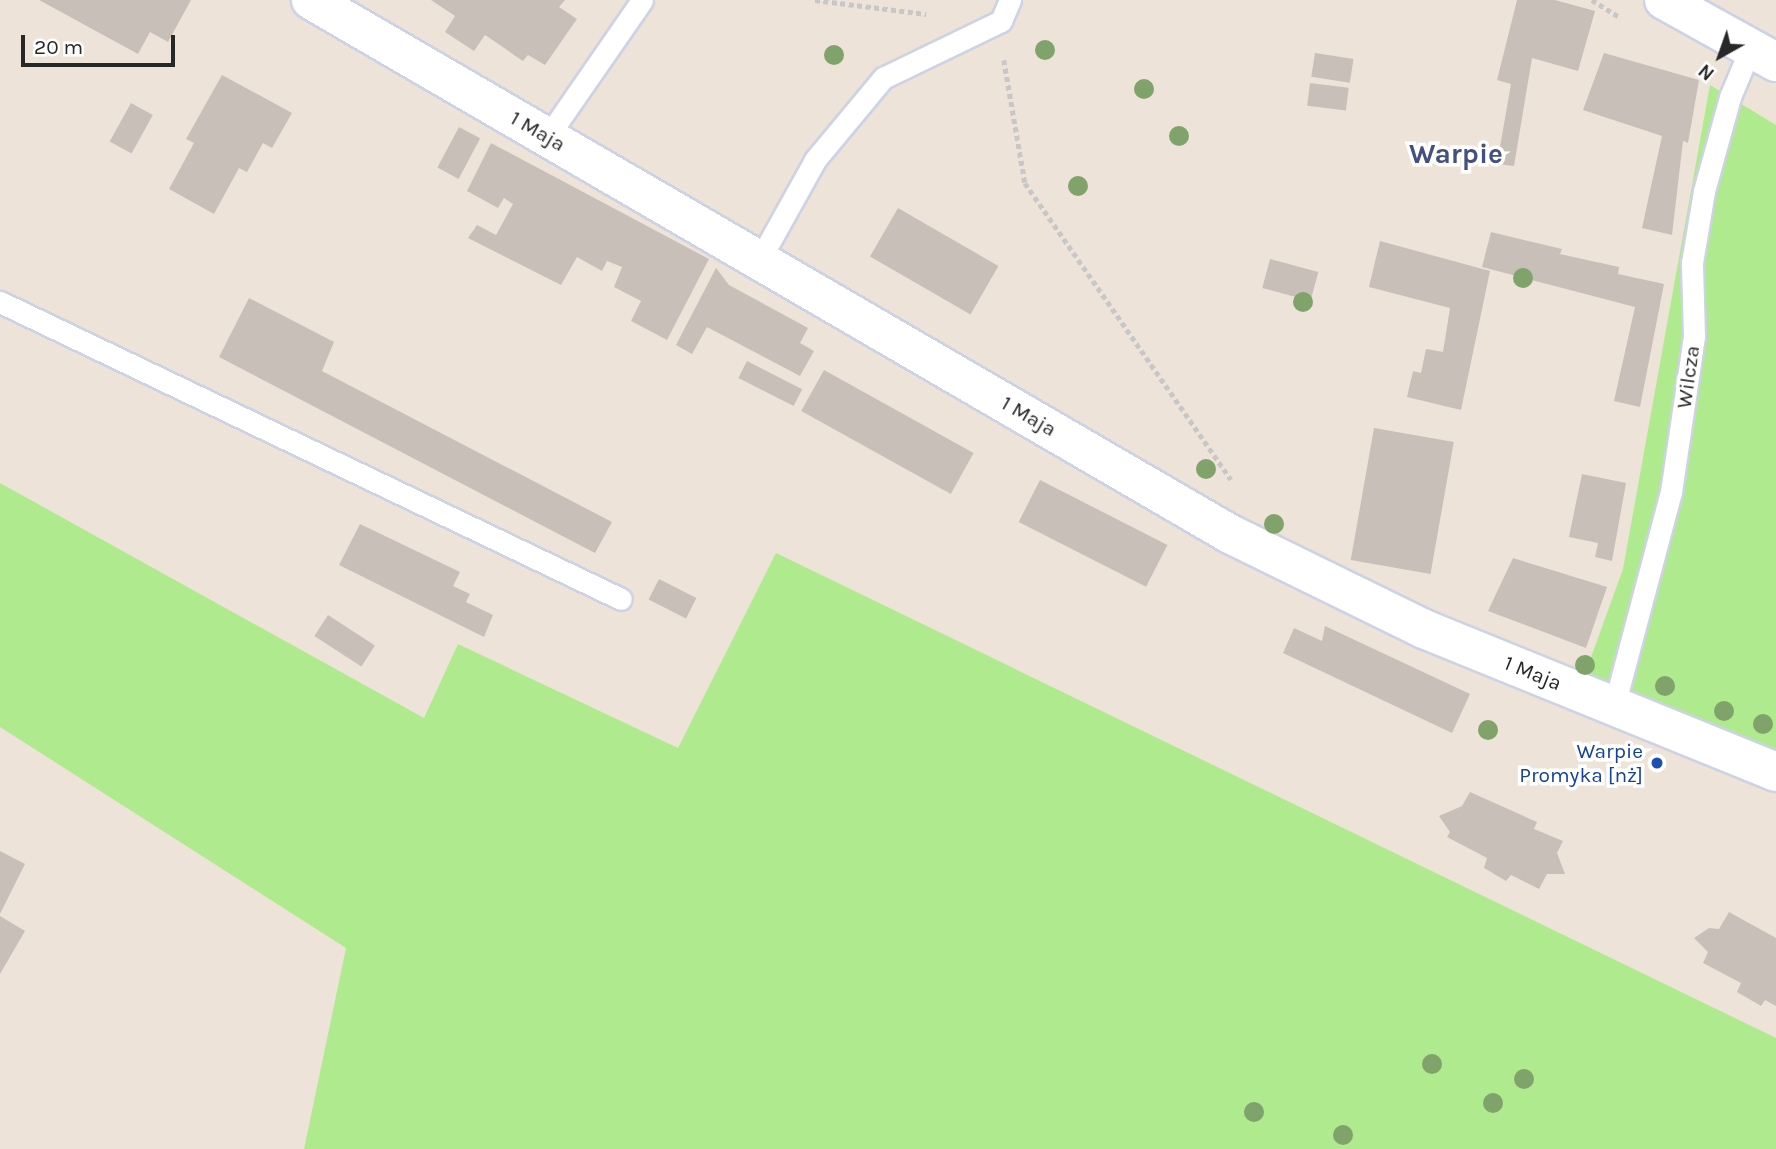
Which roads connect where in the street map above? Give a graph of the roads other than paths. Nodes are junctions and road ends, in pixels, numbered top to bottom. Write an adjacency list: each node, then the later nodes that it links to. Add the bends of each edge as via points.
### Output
1 (642, 0): 7 (lane)
2 (1010, 0): 8 (lane, via 1001,21 883,78 815,160)
3 (1664, 0): 5 (street)
4 (331, 5): 7 (street, 1 Maja)
5 (1713, 12): 6 (street)
6 (1764, 55): 11 (lane, Wilcza, via 1730,97 1704,191 1692,262 1694,336 1671,492)
7 (548, 136): 8 (street, 1 Maja)
8 (760, 258): 11 (street, 1 Maja, via 1230,534 1424,629)
9 (0, 302): 10 (lane)
10 (621, 599)
11 (1614, 706): 12 (street, 1 Maja)
12 (1776, 772)

